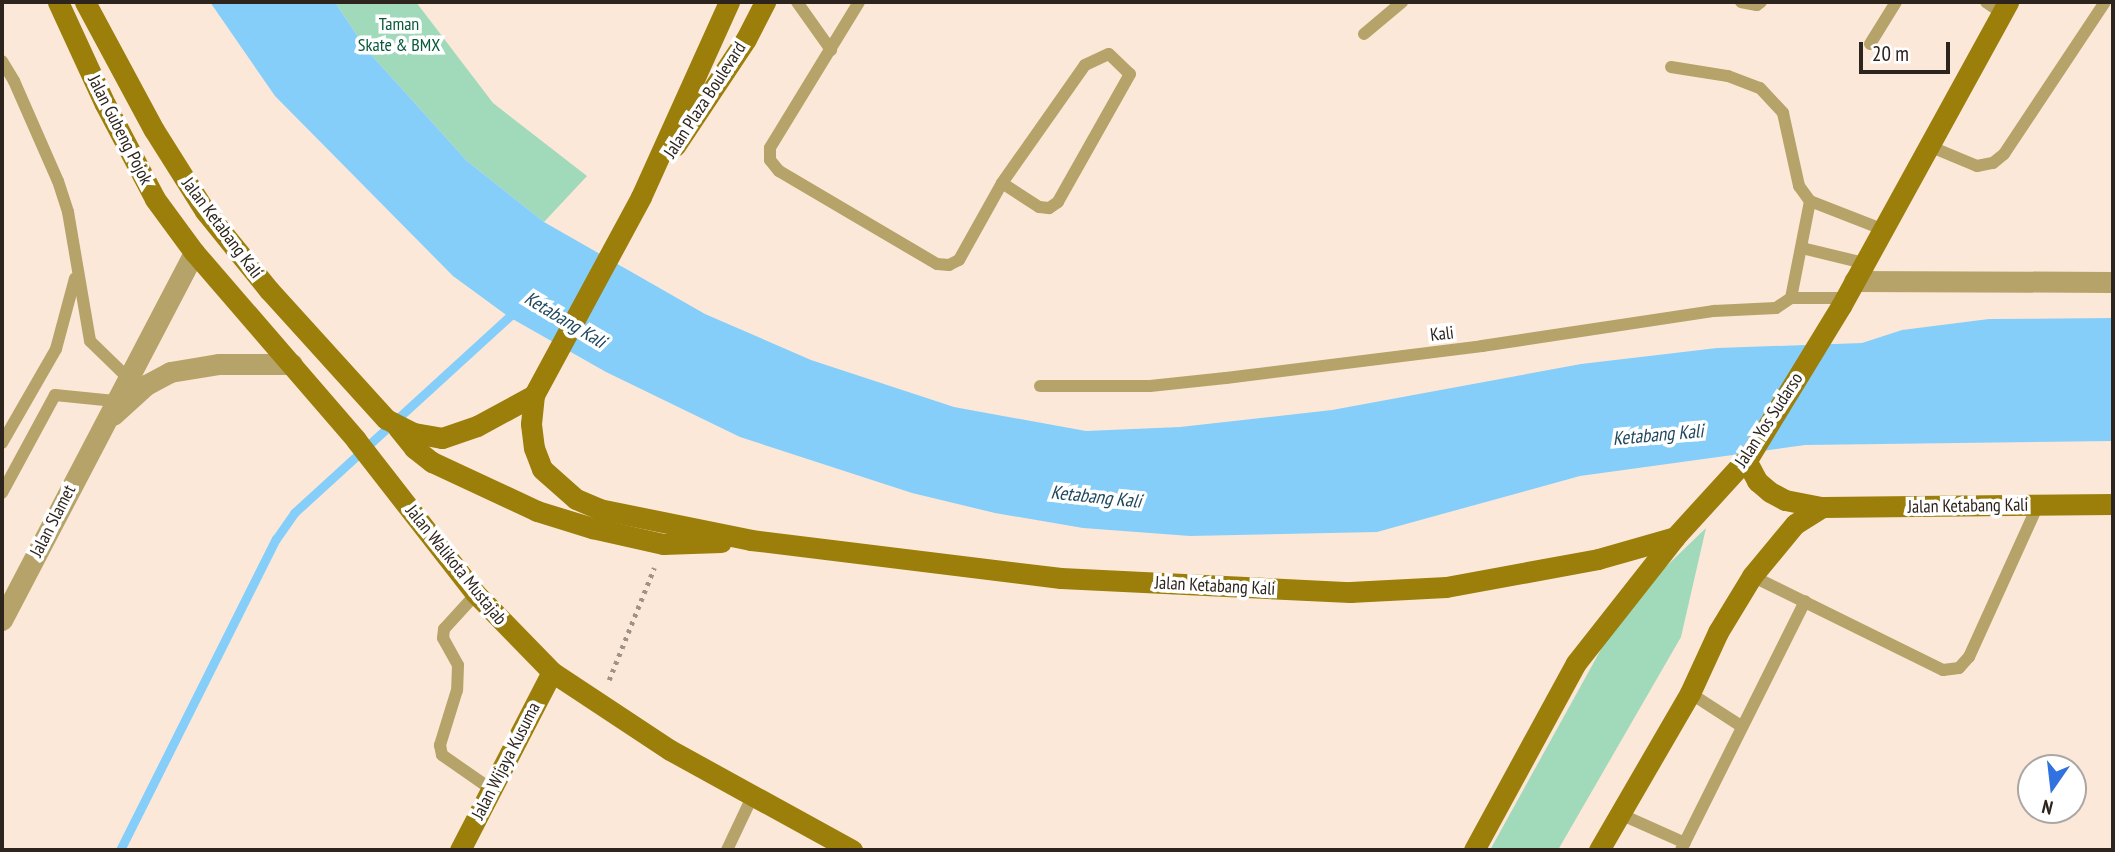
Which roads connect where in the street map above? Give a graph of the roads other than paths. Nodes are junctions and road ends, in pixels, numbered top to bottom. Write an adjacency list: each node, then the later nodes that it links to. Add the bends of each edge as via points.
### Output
1 (58, 2): 26 (street, Jalan Gubeng Pojok, via 155,199)
2 (85, 2): 37 (street, Jalan Ketabang Kali, via 154,130 205,211 269,290)
3 (729, 2): 22 (street, Jalan Plaza Boulevard)
4 (765, 2): 22 (street, Jalan Plaza Boulevard, via 746,39)
5 (797, 2): 15 (lane)
6 (859, 2): 15 (lane)
7 (1402, 2): 13 (lane)
8 (1741, 2): 9 (lane)
9 (1761, 2)
10 (1896, 2): 14 (lane)
11 (2105, 2): 20 (lane, via 1993,163 1977,166)
12 (1999, 5): 20 (street, Jalan Yos Sudarso)
13 (1364, 34)
14 (1870, 44)
15 (831, 50): 21 (lane, via 770,148 770,160 779,171 937,264 949,265 959,260)
16 (2, 61): 18 (lane)
17 (1671, 67): 23 (lane, via 1728,76 1760,88 1783,113 1800,186)
18 (14, 81): 19 (lane); 27 (lane, via 68,212)
19 (2, 88)
20 (1929, 146): 24 (street, Jalan Yos Sudarso)
21 (1002, 183): 21 (lane, via 1039,207 1049,208 1058,202 1130,74 1109,54 1085,65)
22 (641, 197): 34 (street, Jalan Plaza Boulevard)
23 (1810, 201): 24 (lane); 25 (lane)
24 (1882, 229): 29 (street, Jalan Yos Sudarso)
25 (1802, 248): 29 (lane); 30 (lane)
26 (194, 252): 31 (street, Jalan Walikota Mustajab); 32 (street, Jalan Slamet)
27 (76, 274): 32 (lane, via 90,341); 38 (lane, via 56,349)
28 (2113, 282): 29 (street)
29 (1851, 287): 30 (lane, Kali); 39 (street, Jalan Yos Sudarso)
30 (1791, 298): 33 (lane, Kali, via 1776,308 1714,311 1226,378 1150,386)
31 (292, 364): 36 (street, Jalan Slamet, via 219,364 170,372 146,385); 47 (street, Jalan Walikota Mustajab)
32 (127, 377): 35 (street, Jalan Slamet)
33 (1040, 386)
34 (534, 395): 37 (street, Jalan Ketabang Kali, via 457,436 430,437); 45 (street, Jalan Ketabang Kali, via 531,424 542,469 576,499 599,509)
35 (115, 401): 36 (street, Jalan Slamet); 40 (lane, via 55,395)
36 (105, 423): 49 (street, Jalan Slamet)
37 (393, 423): 45 (street, Jalan Ketabang Kali, via 432,462 537,511 663,544)
38 (2, 443)
39 (1748, 457): 43 (street, Jalan Ketabang Kali, via 1757,481 1770,492); 44 (street, Jalan Yos Sudarso)
40 (2, 493)
41 (2113, 504): 42 (street, Jalan Ketabang Kali)
42 (2038, 505): 43 (street, Jalan Ketabang Kali); 48 (lane, via 1969,657 1959,668 1943,670)
43 (1822, 507): 46 (street, via 1795,524)
44 (1675, 537): 45 (street, Jalan Ketabang Kali, via 1598,559 1446,587 1350,592 1061,578); 60 (street, Jalan Yos Sudarso, via 1576,663)
45 (751, 540)
46 (1752, 576): 48 (lane); 51 (street, via 1718,632)
47 (476, 594): 50 (street, Jalan Walikota Mustajab); 53 (lane, via 444,629 458,677 440,745 442,755)
48 (1805, 601): 52 (lane)
49 (2, 620)
50 (552, 672): 53 (street, Jalan Wijaya Kusuma); 54 (street, Jalan Walikota Mustajab, via 670,750)
51 (1690, 693): 52 (lane); 55 (street)
52 (1741, 726): 56 (lane)
53 (491, 789): 57 (street, Jalan Wijaya Kusuma)
54 (753, 795): 58 (lane); 59 (street, Jalan Walikota Mustajab)
55 (1620, 814): 56 (lane); 61 (street)
56 (1683, 846)
57 (460, 850)
58 (727, 850)
59 (852, 850)
60 (1474, 850)
61 (1599, 850)

